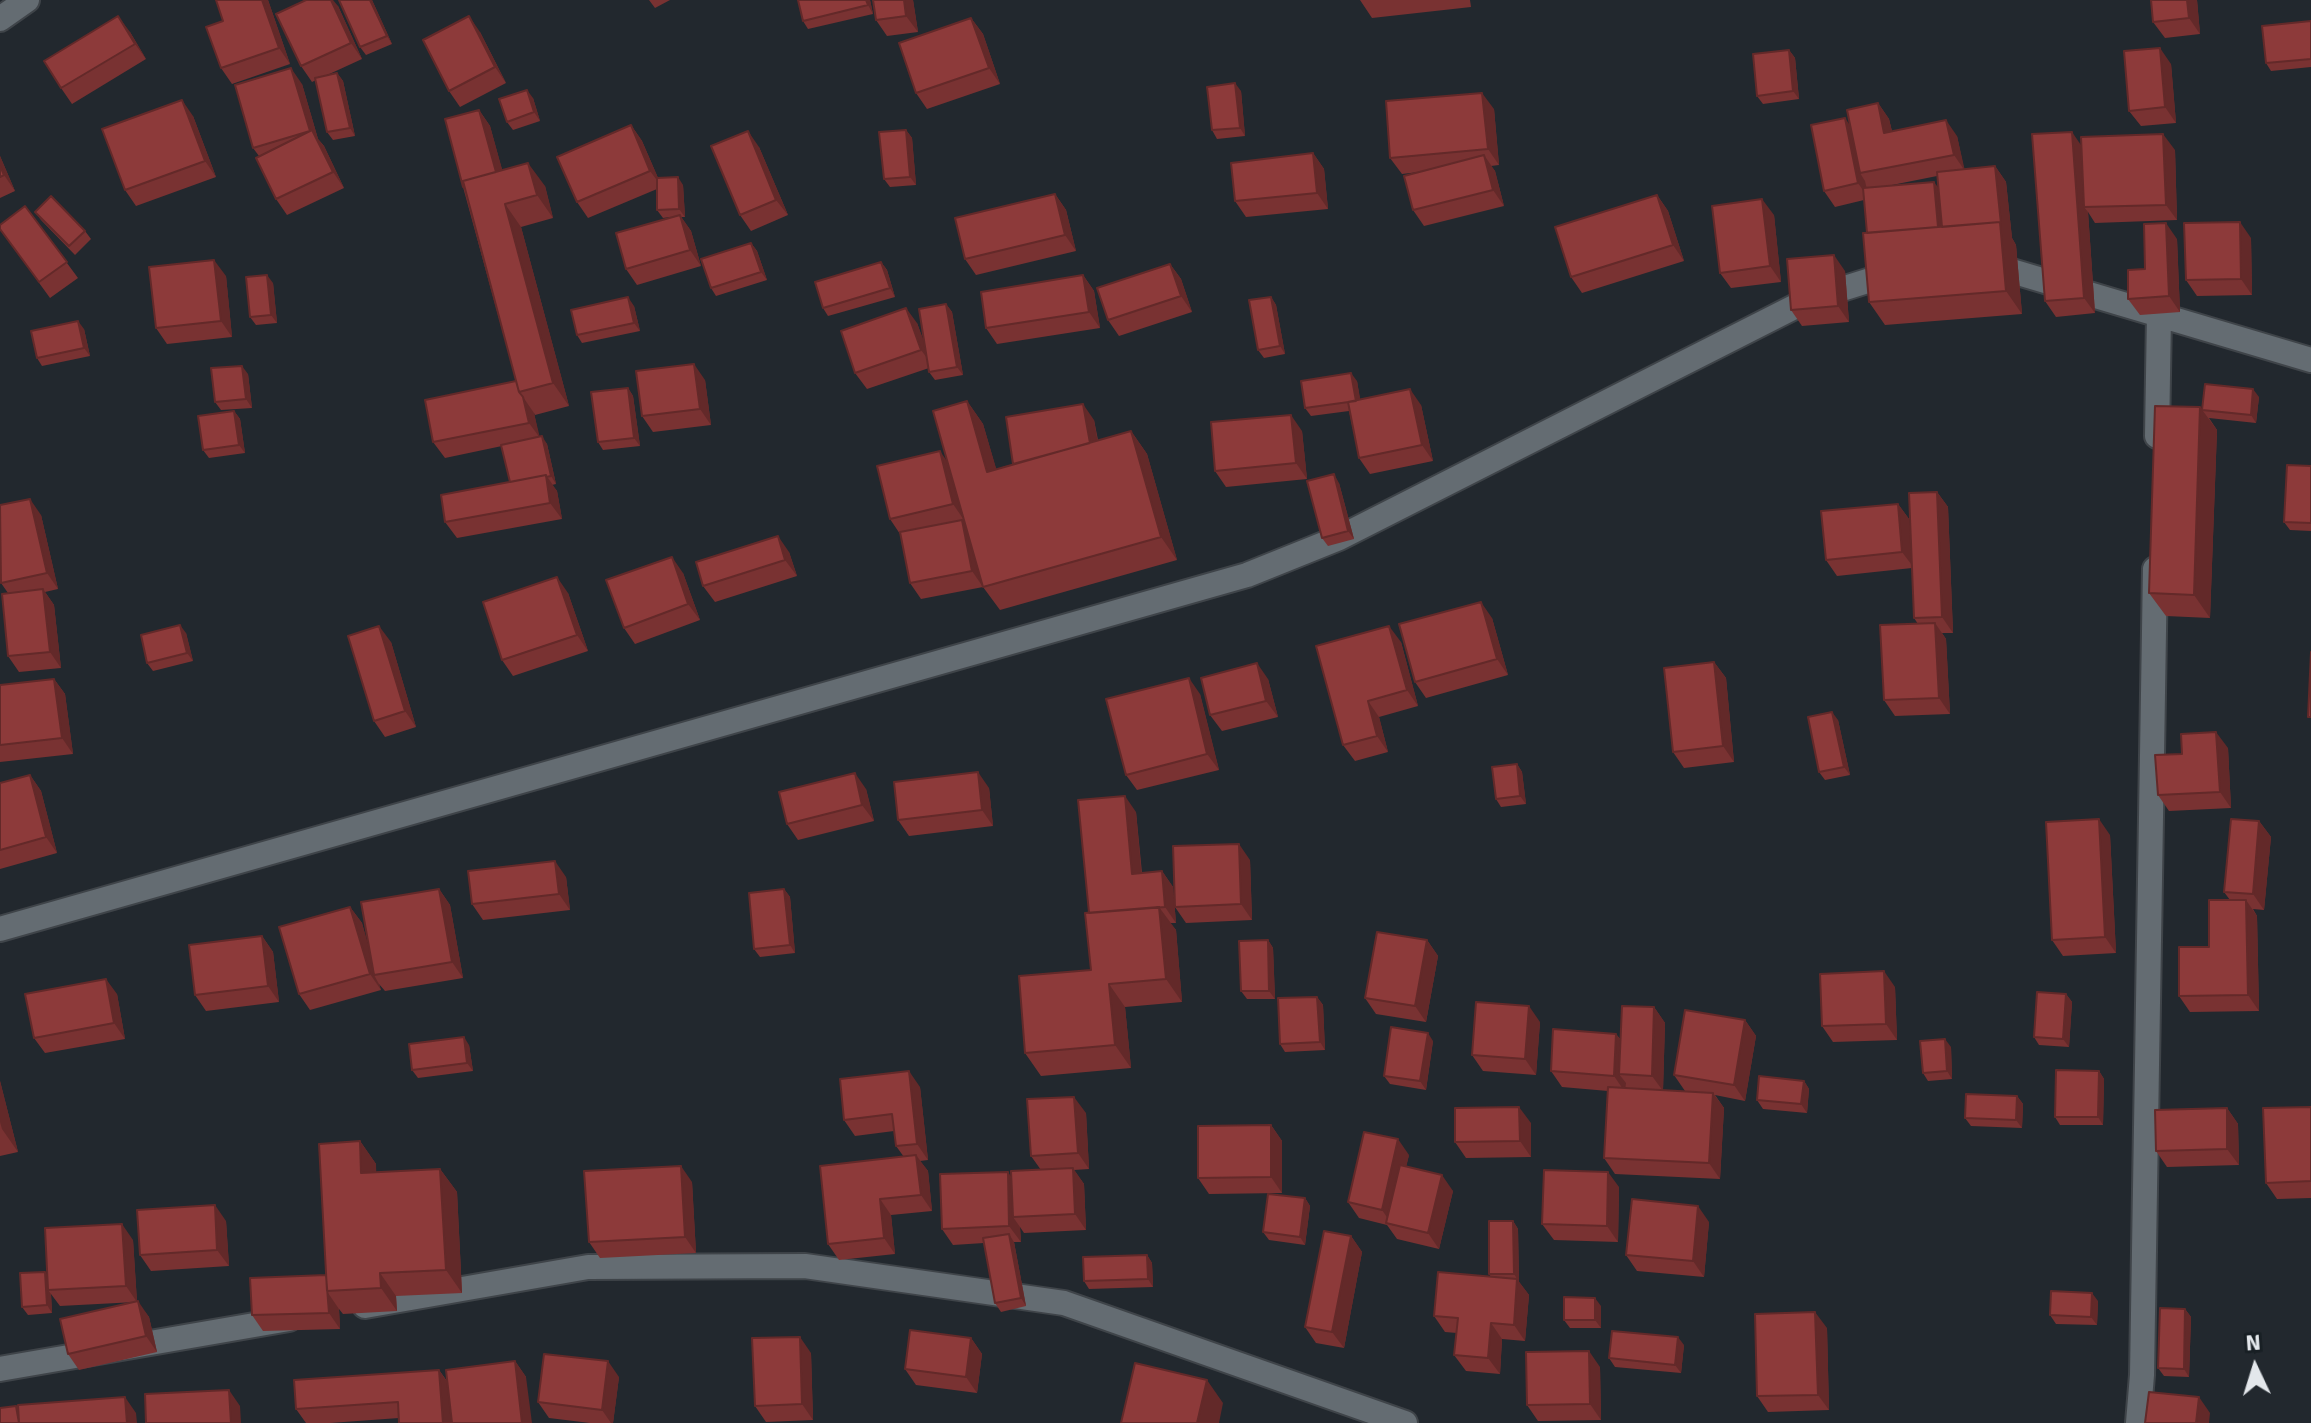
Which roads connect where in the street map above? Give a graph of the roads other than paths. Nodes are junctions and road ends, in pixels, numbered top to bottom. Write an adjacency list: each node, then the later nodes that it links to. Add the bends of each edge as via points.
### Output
1 (27, 0): 2 (street)
2 (0, 19)
3 (1970, 264): 5 (street, via 1984,263)
4 (1912, 270): 9 (street, via 1810,299 1339,538 1247,575)
5 (2159, 315): 6 (street); 7 (street)
6 (2311, 360)
7 (2157, 457)
8 (2155, 552): 14 (street)
9 (0, 929)
10 (340, 1310): 13 (street, via 588,1267 805,1266 1064,1303)
11 (309, 1316): 12 (street)
12 (0, 1369)
13 (1405, 1423)
14 (2138, 1423)

